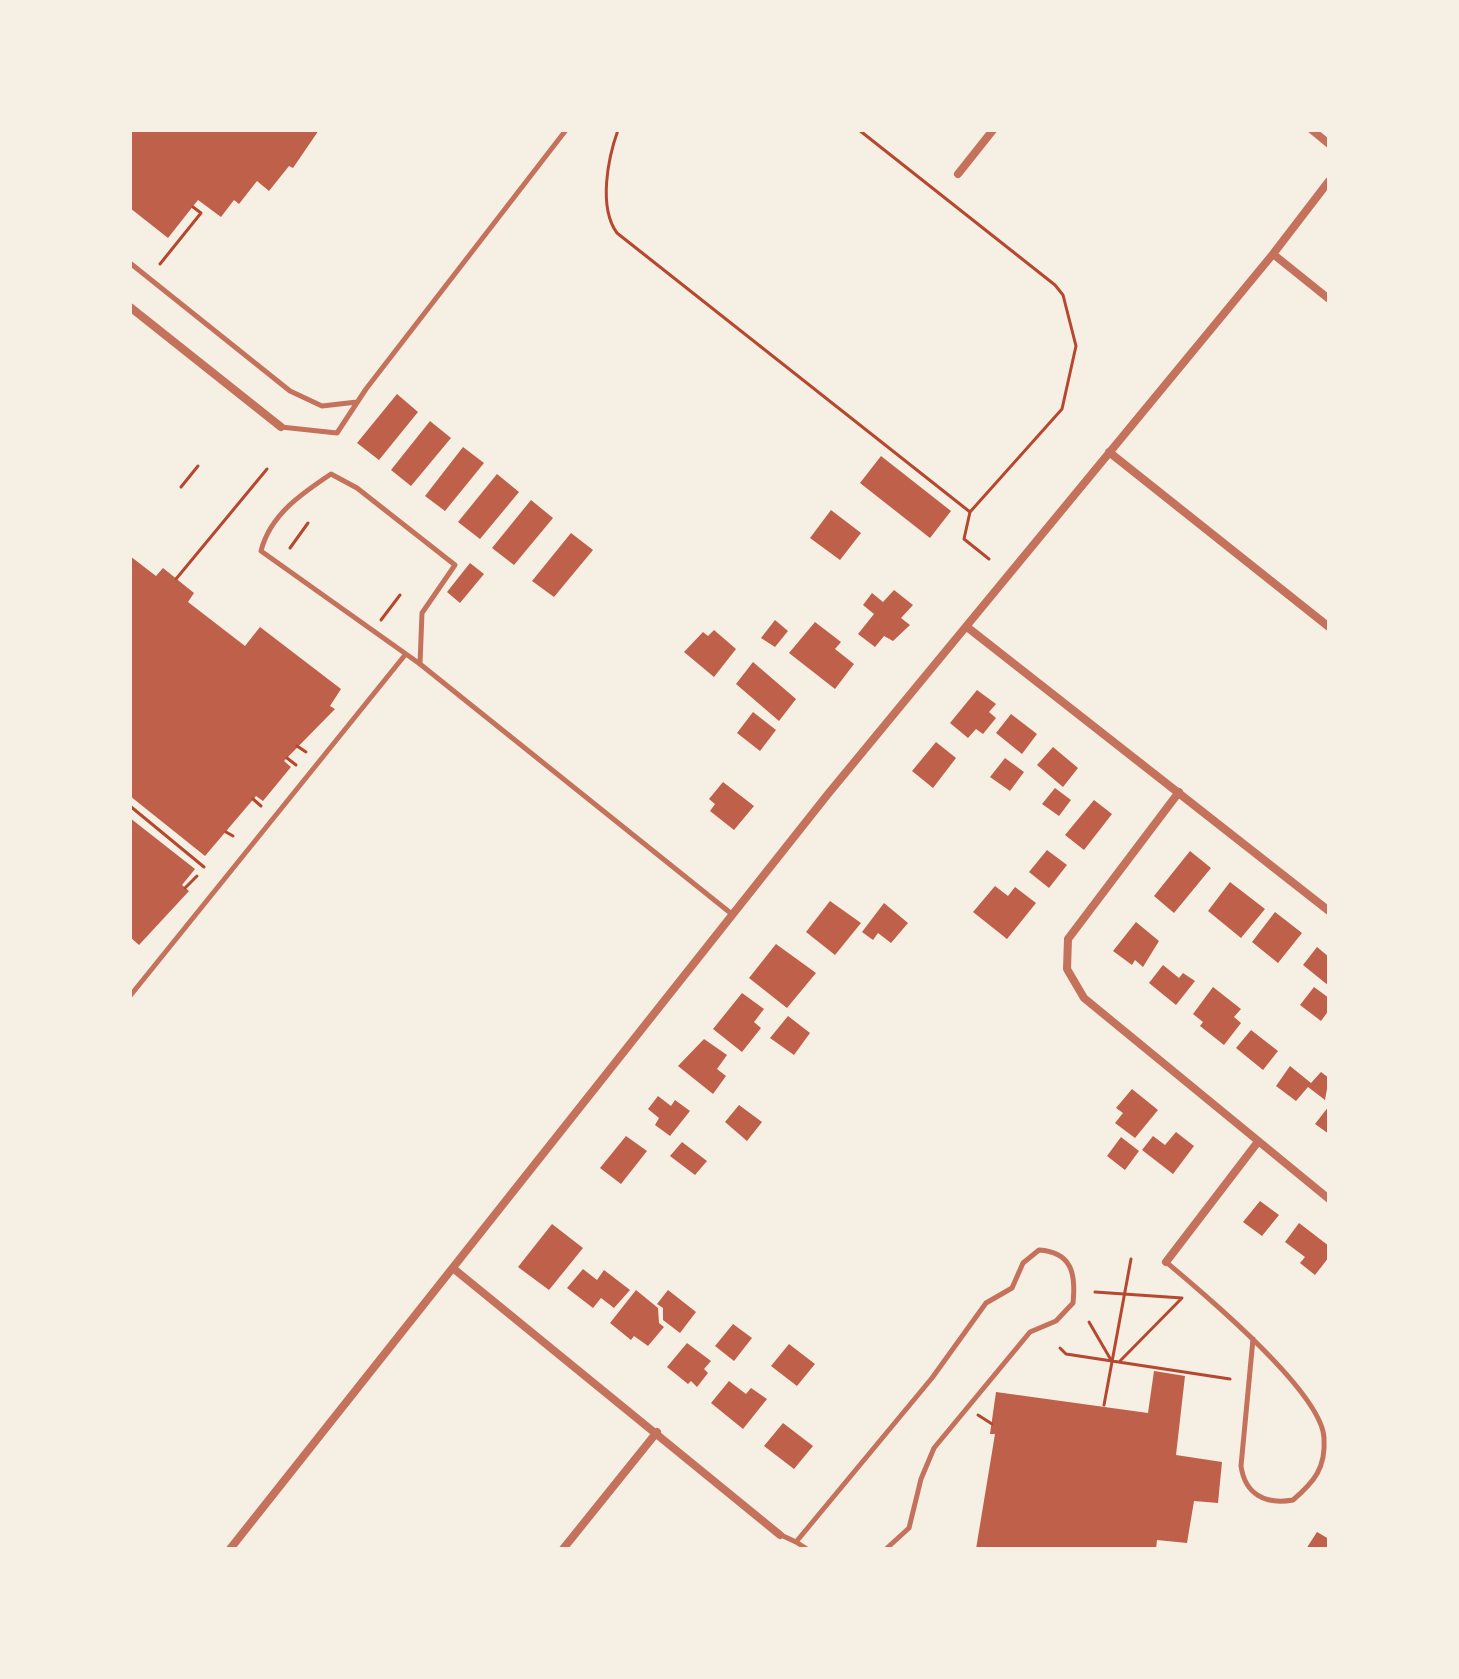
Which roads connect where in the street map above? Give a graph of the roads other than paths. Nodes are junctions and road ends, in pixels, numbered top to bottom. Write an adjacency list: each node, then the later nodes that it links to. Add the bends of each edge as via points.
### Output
1 (566, 130): 11 (lane)
2 (993, 130): 5 (street)
3 (1312, 130): 4 (street)
4 (1329, 144)
5 (958, 174)
6 (1329, 181): 7 (street)
7 (1273, 254): 9 (street); 13 (street)
8 (130, 263): 11 (lane, via 290,391 322,406)
9 (1329, 299)
10 (130, 307): 12 (street)
11 (358, 402): 12 (lane, via 337,433)
12 (281, 427)
13 (1109, 452): 14 (street); 15 (street)
14 (967, 627): 18 (street); 20 (street)
15 (1329, 627)
16 (405, 655): 17 (lane); 17 (lane, via 261,551 266,530 300,495 331,474 357,488 455,565 422,613); 21 (lane)
17 (420, 664): 20 (lane)
18 (1179, 792): 19 (street); 22 (street, via 1068,939 1067,969 1084,998)
19 (1329, 911)
20 (734, 916): 25 (street)
21 (130, 996)
22 (1257, 1143): 23 (street); 24 (street)
23 (1329, 1199)
24 (1166, 1262): 26 (lane)
25 (454, 1269): 27 (street); 30 (street)
26 (1253, 1339): 26 (lane, via 1304,1398 1325,1438 1318,1479 1293,1500 1269,1500 1244,1484 1241,1466)
27 (657, 1432): 28 (street); 31 (street)
28 (780, 1535): 29 (lane)
29 (796, 1542): 32 (lane); 33 (lane, via 932,1378 986,1303 1012,1288 1023,1263 1039,1250 1066,1257 1075,1278 1073,1303 1056,1321 1030,1332 934,1448 909,1528)
30 (230, 1549)
31 (563, 1549)
32 (807, 1549)
33 (886, 1549)

